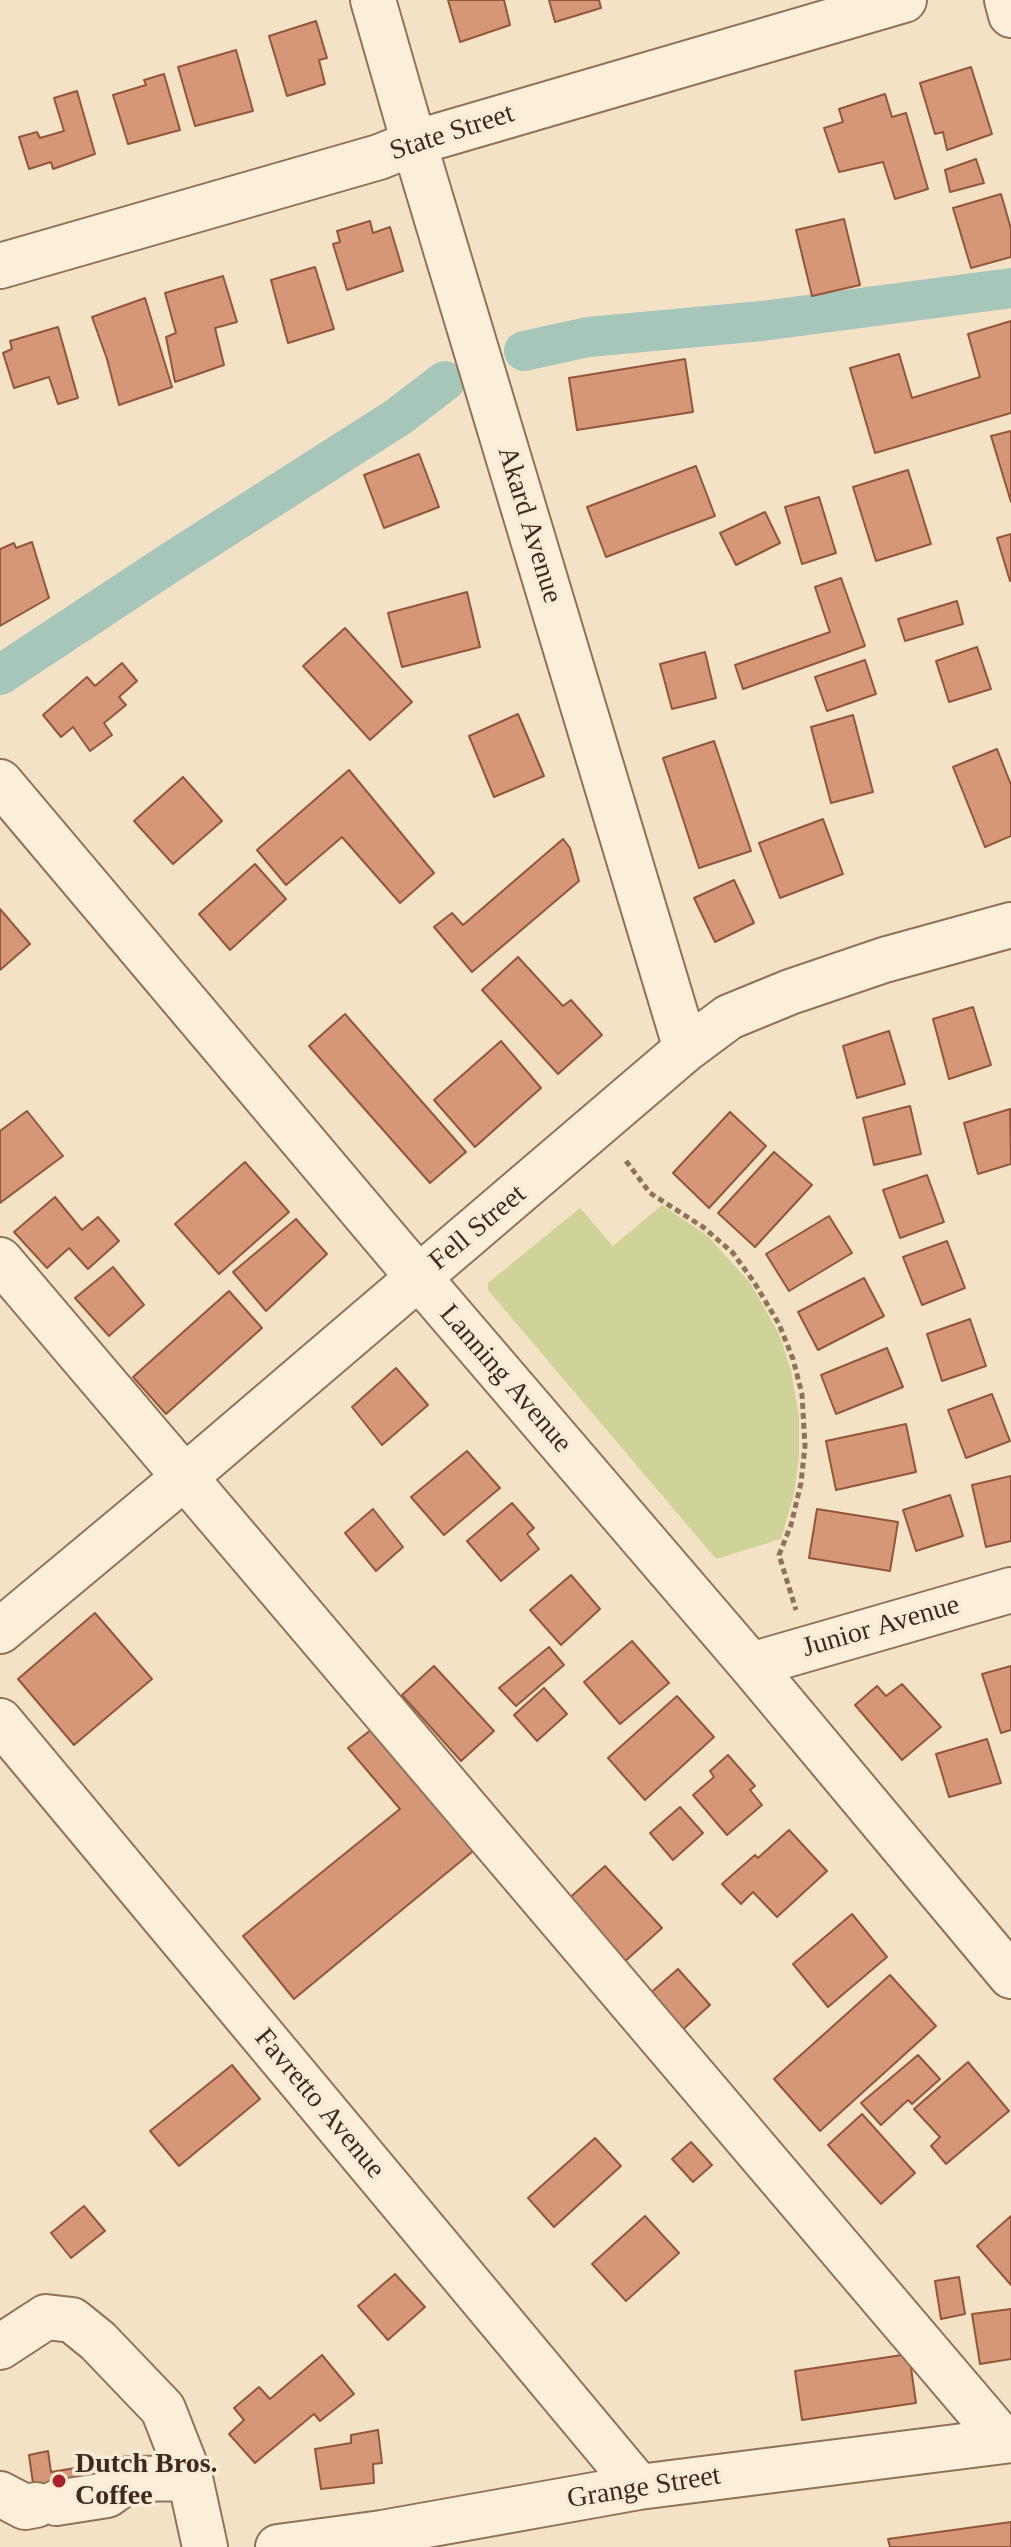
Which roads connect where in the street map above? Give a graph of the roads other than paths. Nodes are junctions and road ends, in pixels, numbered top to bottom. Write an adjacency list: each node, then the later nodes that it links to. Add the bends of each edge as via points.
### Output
1 (373, 0): 5 (street, Akard Avenue)
2 (904, 0): 5 (street, State Street)
3 (1007, 0): 4 (street)
4 (1011, 15)
5 (414, 143): 6 (street, State Street); 9 (street, Akard Avenue)
6 (0, 266)
7 (0, 782): 11 (street, Lanning Avenue)
8 (1011, 925): 9 (street, Fell Street, via 884,960 760,1003 729,1017)
9 (686, 1049): 11 (street, Fell Street)
10 (0, 1260): 12 (street)
11 (418, 1278): 12 (street, Fell Street); 15 (street, Lanning Avenue)
12 (186, 1476): 14 (street, Fell Street); 19 (street)
13 (1011, 1590): 15 (street, Junior Avenue)
14 (0, 1631)
15 (751, 1665): 17 (street, Lanning Avenue)
16 (0, 1721): 21 (street, Favretto Avenue)
17 (1011, 1976)
18 (0, 2347): 20 (street, via 46,2317 72,2320 163,2409)
19 (1008, 2440): 21 (street, Grange Street)
20 (190, 2478): 22 (street, via 129,2479 107,2495); 24 (street)
21 (639, 2487): 23 (street, Grange Street)
22 (31, 2501)
23 (356, 2542): 25 (street, Grange Street)
24 (205, 2547)
25 (286, 2547)

